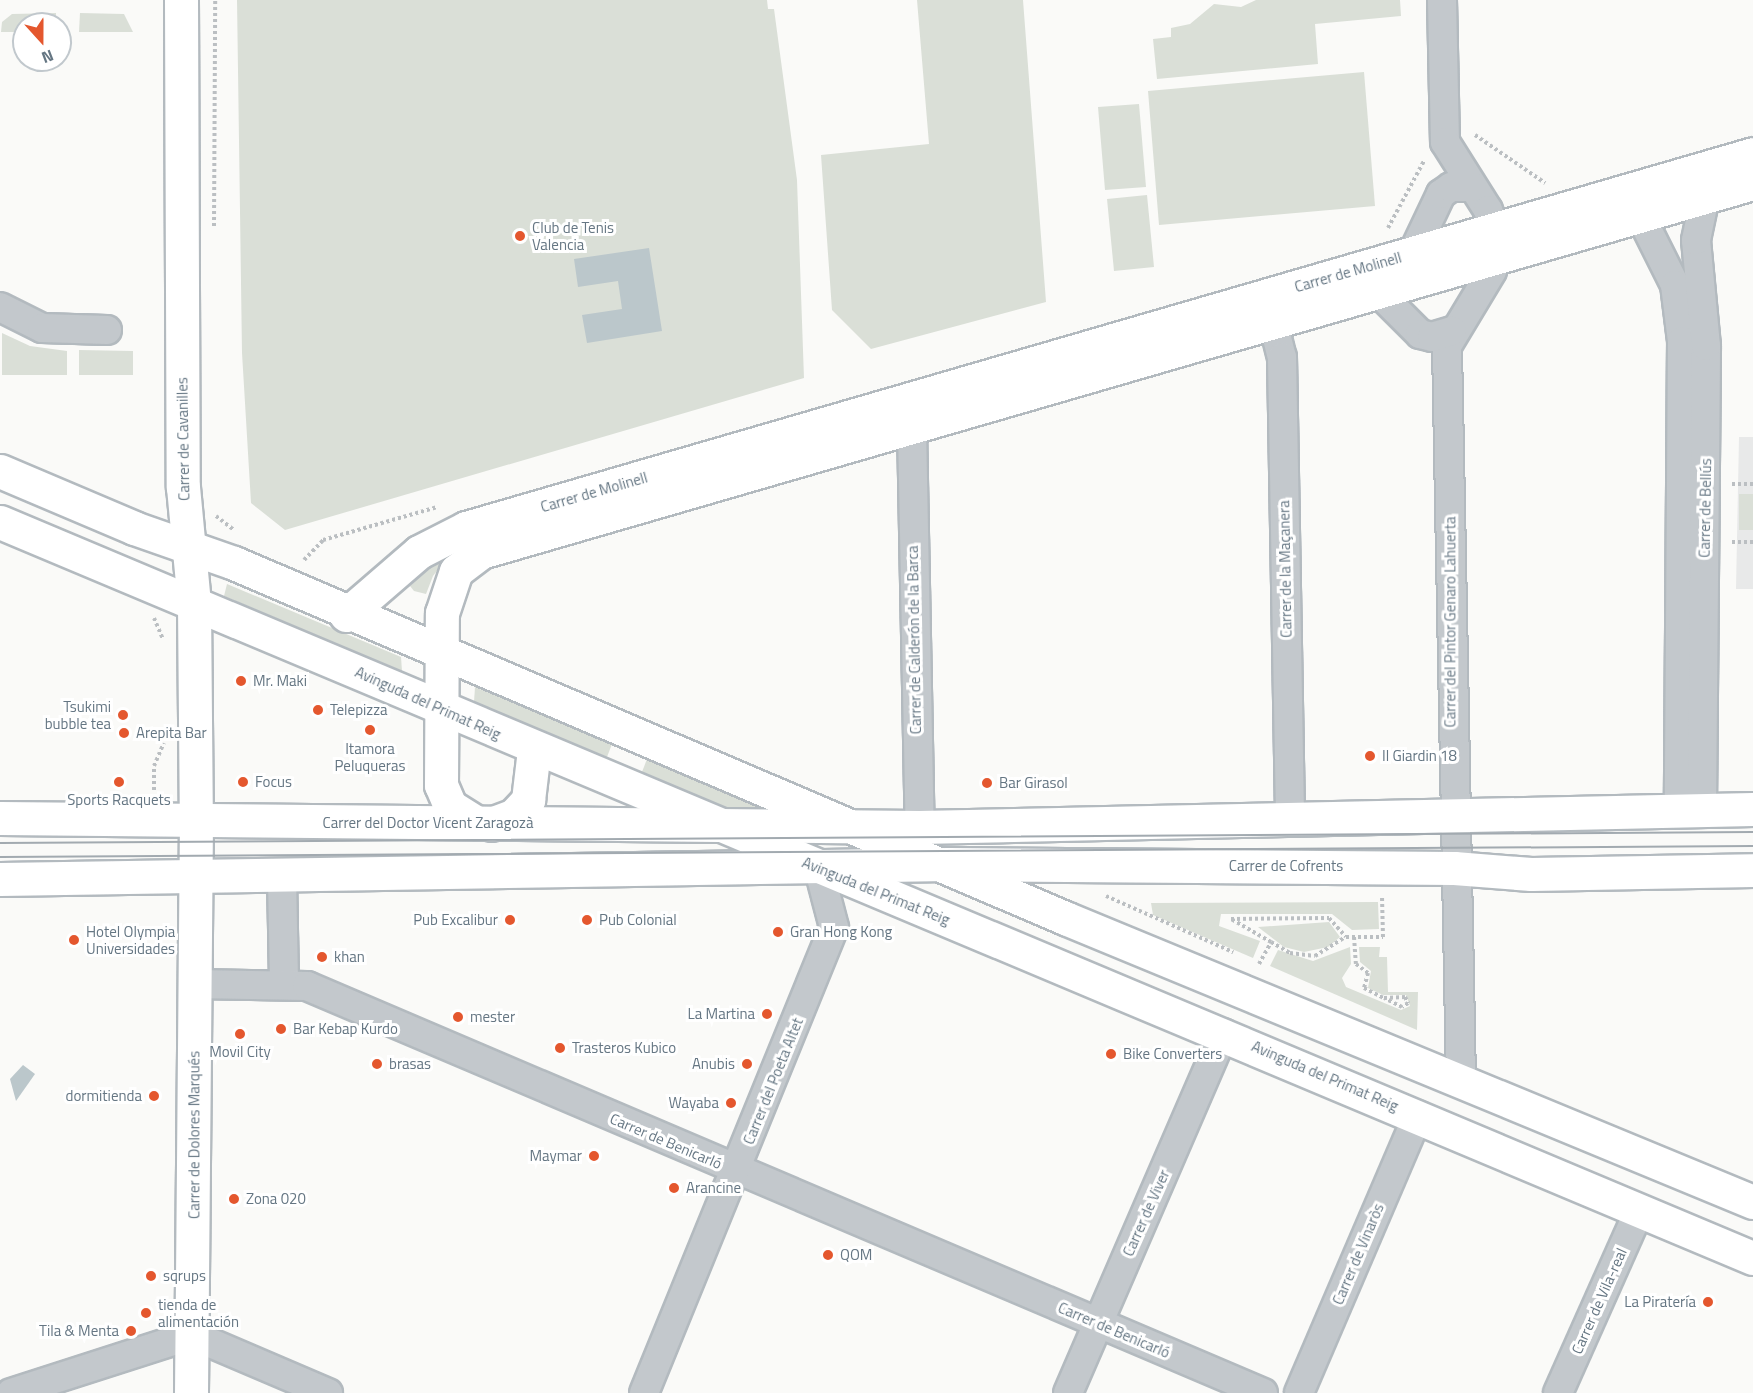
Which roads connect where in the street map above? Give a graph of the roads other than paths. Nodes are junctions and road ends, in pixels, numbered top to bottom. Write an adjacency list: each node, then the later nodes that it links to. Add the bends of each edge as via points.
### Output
1 (181, 0): 21 (street, Carrer de Cavanilles, via 181,373)
2 (1442, 0): 5 (street, via 1445,142)
3 (1753, 154): 8 (street, Carrer de Molinell)
4 (1753, 183): 6 (street, Carrer de Molinell)
5 (1472, 187): 8 (street); 9 (street, via 1451,187 1441,194)
6 (1705, 197): 7 (street, Carrer de Molinell); 11 (street, Carrer de Bellús)
7 (1640, 215): 8 (street, Carrer de Molinell); 11 (street, Carrer de Bellús)
8 (1497, 243): 9 (street, Carrer de Molinell); 10 (street, Carrer de Molinell); 15 (street, Carrer del Pintor Genaro Lahuerta)
9 (1413, 253): 16 (street, Carrer de Molinell)
10 (1377, 291): 13 (street, Carrer de Molinell); 15 (street, Carrer de Molinell, via 1420,334 1432,338)
11 (1691, 297): 28 (street, Carrer de Bellús)
12 (0, 307): 14 (street, via 42,328)
13 (1273, 322): 16 (street, Carrer de Molinell); 31 (street, Carrer de la Maçanera, via 1282,357)
14 (107, 330)
15 (1452, 331): 29 (street, Carrer del Pintor Genaro Lahuerta, via 1447,346)
16 (948, 403): 17 (street, Carrer de Molinell); 18 (street, Carrer de Molinell)
17 (869, 426): 18 (street, Carrer de Molinell); 23 (street, Carrer de Molinell, via 466,528 419,552); 24 (street, Carrer de Molinell, via 481,552 456,571 447,586)
18 (912, 427): 36 (street, Carrer de Calderón de la Barca)
19 (0, 471): 21 (street)
20 (0, 522): 22 (street, Avinguda del Primat Reig)
21 (188, 549): 22 (street, Carrer de Cavanilles); 23 (street, via 234,563)
22 (194, 604): 25 (street, Avinguda del Primat Reig); 32 (street, Carrer de Cavanilles)
23 (346, 615): 24 (street)
24 (441, 655): 25 (street, Carrer de Molinell); 35 (street)
25 (441, 708): 26 (street, Avinguda del Primat Reig); 33 (street, Carrer de Molinell, via 445,797 461,816)
26 (534, 750): 33 (street, via 528,800 514,815); 34 (street, Avinguda del Primat Reig)
27 (1753, 809): 28 (street, Carrer de Cofrents)
28 (1690, 811): 29 (street, Carrer de Cofrents)
29 (1452, 816): 31 (street, Carrer de Cofrents); 38 (street, Carrer del Pintor Genaro Lahuerta)
30 (0, 818): 32 (street, Carrer del Doctor Vicent Zaragozà)
31 (1290, 819): 36 (street, Carrer de Cofrents)
32 (196, 820): 33 (street, Carrer del Doctor Vicent Zaragozà); 40 (street, Carrer de Cavanilles)
33 (483, 824): 34 (street, Carrer del Doctor Vicent Zaragozà)
34 (715, 826): 35 (street, Carrer del Doctor Vicent Zaragozà); 37 (street, Avinguda del Primat Reig)
35 (856, 827): 36 (street)
36 (929, 848): 37 (street, Carrer de Cofrents); 38 (street, Carrer de Cofrents); 46 (street)
37 (818, 866): 41 (street); 45 (street, Avinguda del Primat Reig); 48 (street, Carrer del Poeta Altet, via 834,927)
38 (1454, 868): 39 (street, Carrer de Cofrents, via 1531,874); 46 (street, Carrer del Pintor Genaro Lahuerta)
39 (1753, 870)
40 (195, 877): 41 (street); 42 (street); 44 (street, Carrer de Dolores Marqués)
41 (282, 877): 43 (street)
42 (0, 879)
43 (284, 983): 44 (street, Carrer de Benicarló); 48 (street, Carrer de Benicarló, via 307,986)
44 (195, 984): 53 (street, Carrer de Dolores Marqués)
45 (1224, 1033): 47 (street, Avinguda del Primat Reig); 52 (street, Carrer de Viver)
46 (1461, 1079): 49 (street)
47 (1418, 1115): 50 (street, Avinguda del Primat Reig); 60 (street, Carrer de Vinaròs)
48 (737, 1171): 52 (street, Carrer de Benicarló); 57 (street, Carrer del Poeta Altet)
49 (1753, 1202)
50 (1640, 1209): 51 (street, Avinguda del Primat Reig); 61 (street, Carrer de Vila-real)
51 (1753, 1258)
52 (1097, 1322): 58 (street, Carrer de Viver); 59 (street, Carrer de Benicarló)
53 (192, 1335): 54 (street); 55 (street, Carrer de Dolores Marqués); 56 (street)
54 (11, 1393)
55 (191, 1393)
56 (328, 1393)
57 (644, 1393)
58 (1068, 1393)
59 (1263, 1393)
60 (1299, 1393)
61 (1558, 1393)

